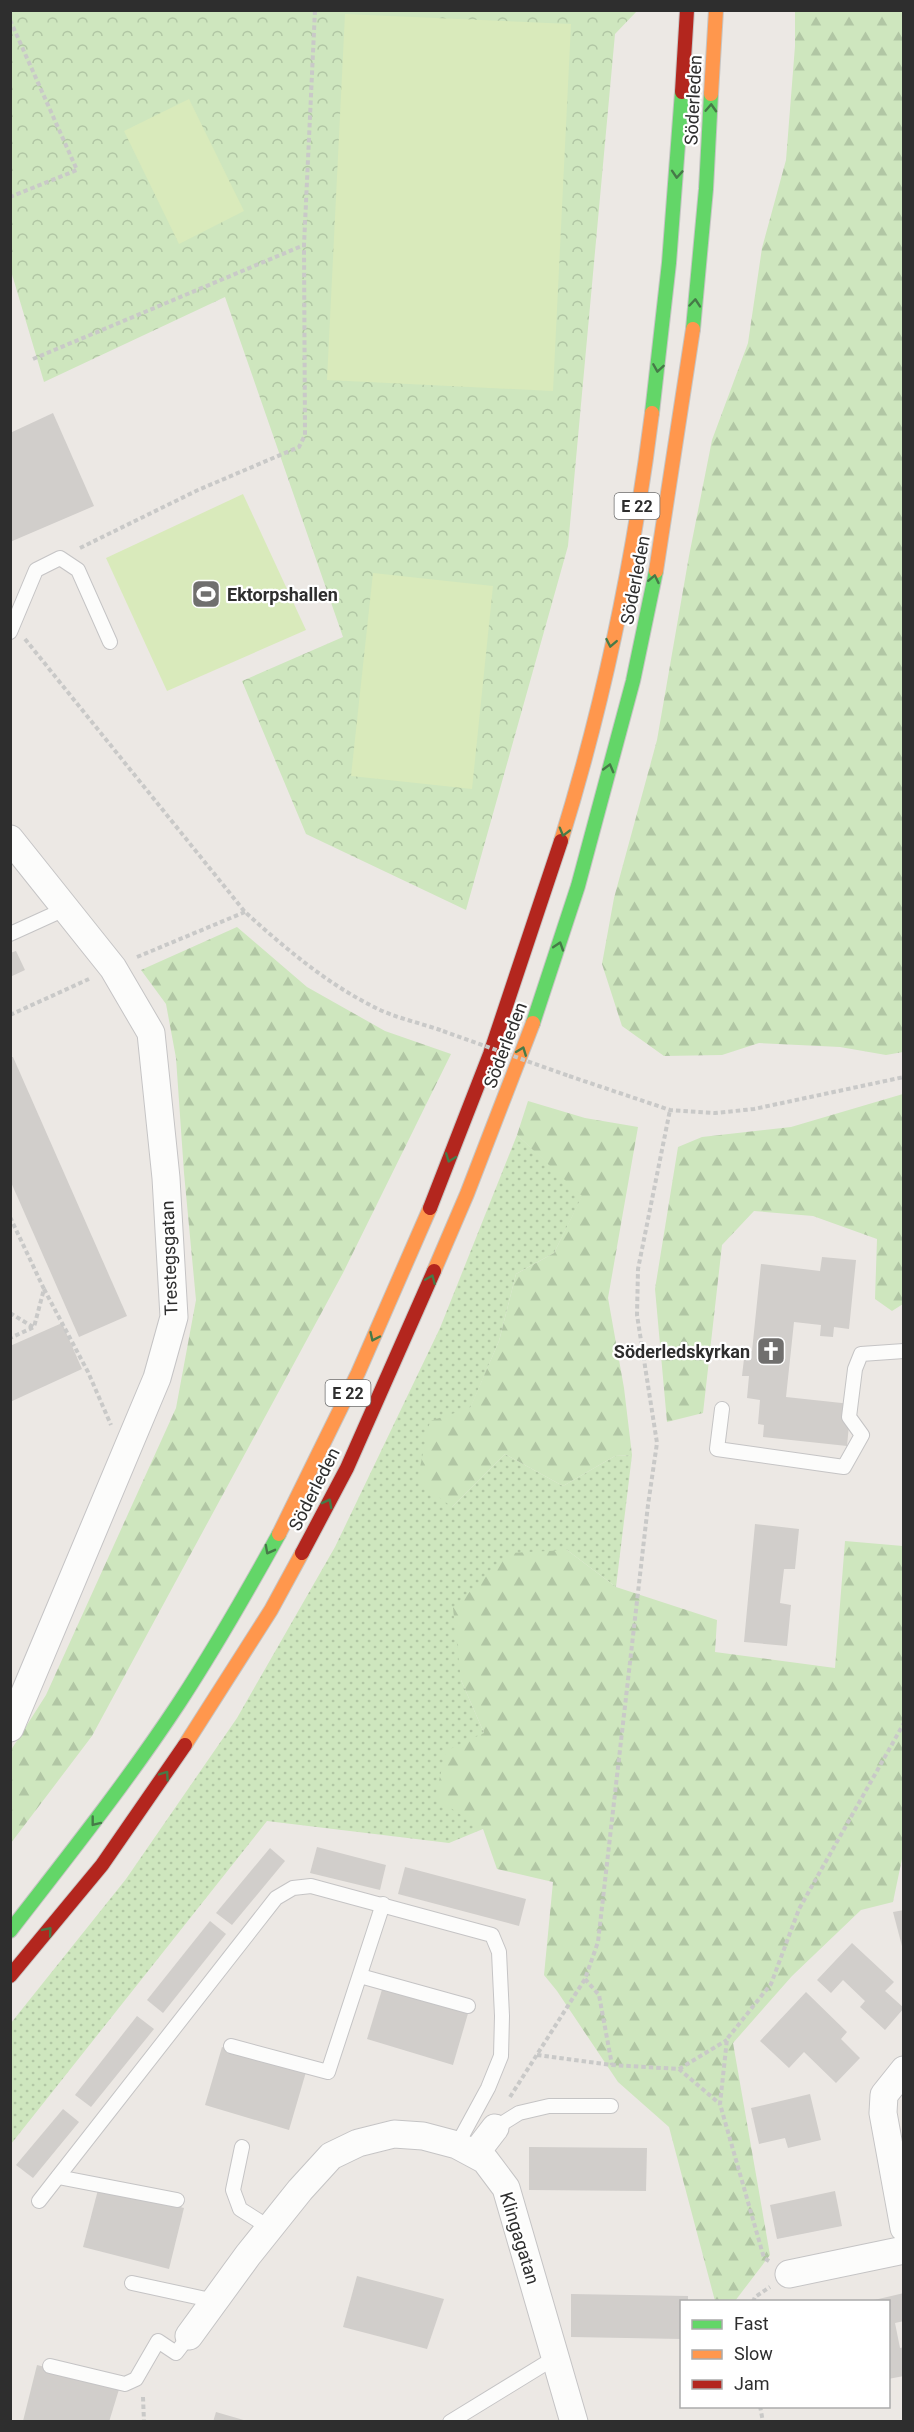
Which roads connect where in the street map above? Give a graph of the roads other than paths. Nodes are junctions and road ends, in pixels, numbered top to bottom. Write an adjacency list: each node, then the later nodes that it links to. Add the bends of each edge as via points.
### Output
1 (687, 10): 12 (highway, Söderleden / E 22, one-way to 12, via 676,191 661,345 630,552 604,680 563,835 515,988 442,1179 381,1322 268,1553 200,1671 110,1803)
2 (716, 10): 13 (highway, Söderleden / E 22, one-way to 2, via 102,1865 191,1737 271,1610 347,1468 408,1333 541,1002 578,886 633,681 659,555 691,346 706,189)
3 (12, 629): 4 (lane, via 36,570 60,558 78,570)
4 (110, 642)
5 (14, 849): 6 (street, Trestegsgatan)
6 (65, 909): 7 (lane); 10 (street, Trestegsgatan, via 113,968 151,1033 166,1178 174,1317 157,1378)
7 (10, 934)
8 (903, 1351): 9 (lane, via 861,1354 855,1369 849,1418 862,1435 844,1467 717,1449)
9 (722, 1409)
10 (10, 1728)
11 (382, 1904): 14 (lane); 21 (lane, via 492,1935 499,1953 501,2056); 22 (lane, via 311,1886 293,1888 276,1898)
12 (10, 1931)
13 (10, 1976)
14 (360, 1976): 15 (lane); 16 (lane, via 328,2072)
15 (468, 2006)
16 (231, 2046)
17 (903, 2070): 26 (street, via 884,2095 883,2112)
18 (611, 2106): 19 (lane, via 549,2106 519,2113)
19 (495, 2128): 21 (street)
20 (242, 2146): 25 (lane, via 233,2190 240,2209)
21 (466, 2150): 25 (street, Klingagatan, via 423,2136 394,2134 358,2143 331,2156); 32 (street, Klingagatan, via 485,2160 506,2188)
22 (58, 2177): 23 (lane); 24 (lane)
23 (177, 2200)
24 (39, 2201)
25 (270, 2228): 30 (street, Klingagatan)
26 (903, 2228)
27 (903, 2250): 28 (street)
28 (789, 2274)
29 (132, 2283): 30 (lane)
30 (215, 2301): 31 (street, Klingagatan)
31 (189, 2336): 33 (lane, via 176,2354 158,2340 136,2379 125,2384)
32 (556, 2356): 34 (lane); 35 (street, Klingagatan)
33 (50, 2366)
34 (450, 2421)
35 (574, 2421)

